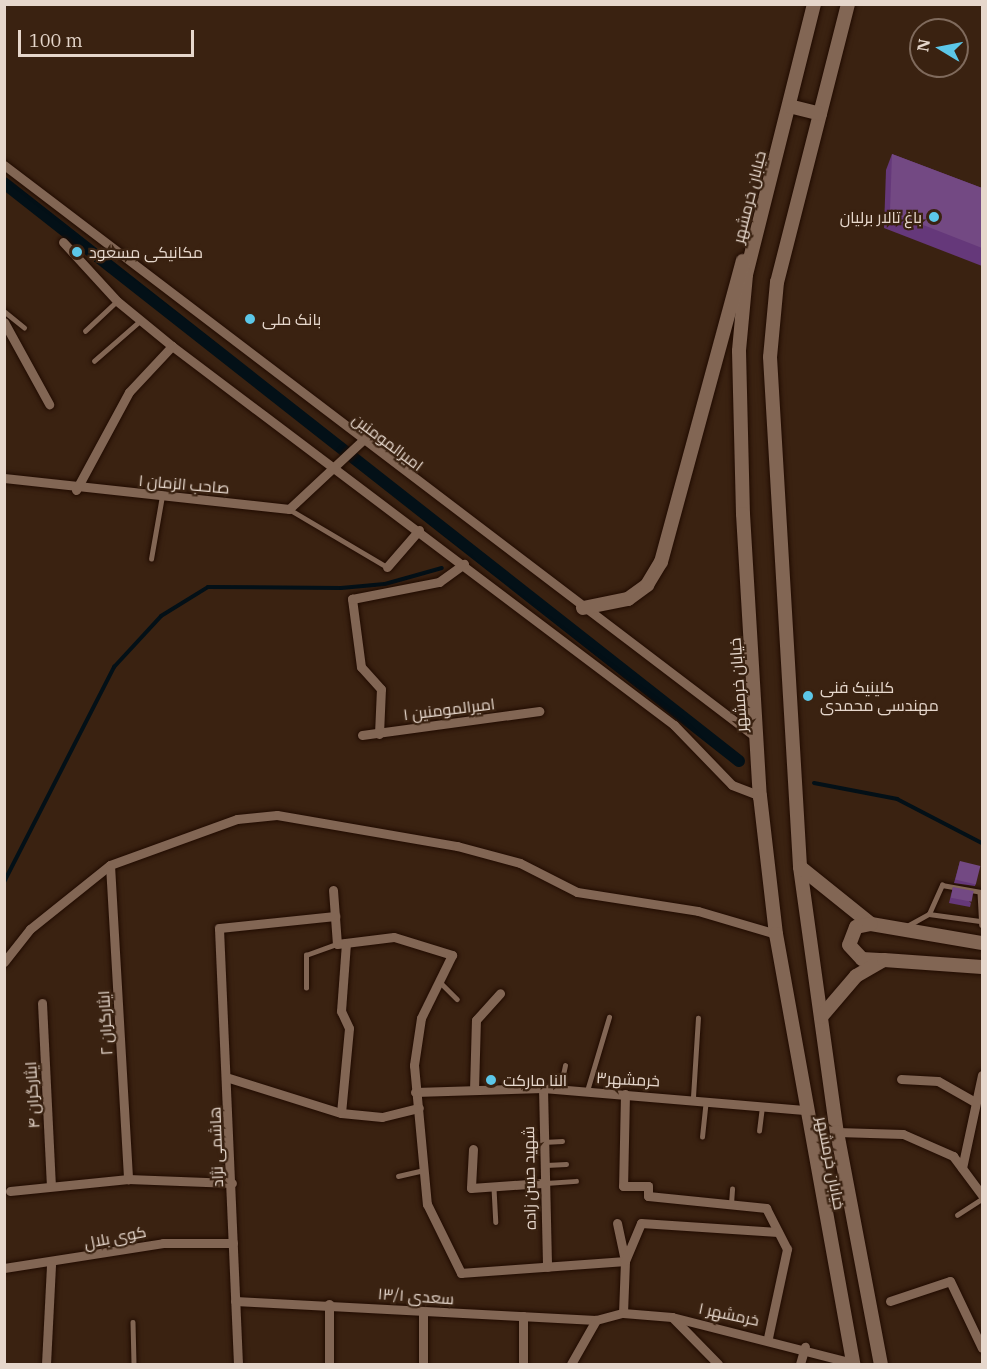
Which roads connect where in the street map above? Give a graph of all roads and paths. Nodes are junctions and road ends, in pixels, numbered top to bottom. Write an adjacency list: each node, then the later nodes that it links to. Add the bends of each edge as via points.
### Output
1 (814, 4): 3 (main road, خیابان خرمشهر)
2 (848, 4): 4 (main road, خیابان خرمشهر)
3 (789, 106): 4 (main road); 6 (main road, خیابان خرمشهر)
4 (820, 114): 34 (main road, خیابان خرمشهر, via 777,282 770,357)
5 (4, 165): 17 (street, امیرالمومنین)
6 (761, 214): 27 (main road, via 736,277 661,562 647,585 628,599); 31 (main road, خیابان خرمشهر, via 746,275 739,351)
7 (63, 242): 8 (street)
8 (117, 301): 10 (street); 13 (lane)
9 (4, 311): 12 (lane)
10 (141, 320): 14 (street); 15 (lane)
11 (4, 322): 16 (street)
12 (24, 327)
13 (85, 331)
14 (172, 346): 18 (street); 20 (street, via 129,392)
15 (94, 361)
16 (49, 404)
17 (362, 441): 18 (street); 27 (street, امیرالمومنین)
18 (339, 468): 22 (street); 23 (street)
19 (4, 478): 20 (street, صاحب الزمان ۱)
20 (76, 490): 21 (street, صاحب الزمان ۱)
21 (162, 496): 22 (street, صاحب الزمان ۱); 24 (lane)
22 (289, 509): 26 (lane)
23 (419, 530): 25 (street); 26 (street)
24 (150, 559)
25 (464, 564): 29 (street, via 438,582 352,598 361,667 381,689); 32 (street, via 674,725 732,785)
26 (387, 567)
27 (583, 608): 31 (street, امیرالمومنین)
28 (539, 711): 29 (street, امیرالمومنین ۱)
29 (379, 734): 30 (street, امیرالمومنین ۱)
30 (362, 735)
31 (758, 738): 32 (main road, خیابان خرمشهر)
32 (760, 796): 41 (main road, خیابان خرمشهر)
33 (110, 865): 41 (street, via 237,819 277,815 458,846 520,863 577,892 698,911); 45 (street, via 30,929); 83 (street, ایثارگران ۲)
34 (800, 867): 39 (main road); 53 (main road, خیابان خرمشهر)
35 (333, 890): 37 (street)
36 (929, 914): 38 (lane); 38 (lane, via 942,885 980,892); 40 (lane)
37 (335, 916): 42 (street); 56 (street, هاشمی نژاد, via 219,928)
38 (981, 923)
39 (871, 924): 40 (main road); 44 (main road, via 856,927 849,945 862,959)
40 (895, 932): 43 (main road)
41 (776, 934): 70 (main road, خیابان خرمشهر)
42 (341, 943): 47 (street, via 404,939 452,955); 48 (lane, via 306,955); 71 (street, via 341,1011 349,1028)
43 (982, 943)
44 (884, 960): 46 (main road); 53 (main road, via 856,976)
45 (4, 962)
46 (982, 967)
47 (440, 981): 50 (lane); 63 (street, via 421,1018)
48 (306, 988)
49 (500, 993): 61 (street, via 477,1020)
50 (457, 999)
51 (42, 1003): 87 (street, ایثارگران ۴)
52 (609, 1017): 62 (lane)
53 (821, 1017): 73 (main road, خیابان خرمشهر)
54 (698, 1018): 65 (lane)
55 (565, 1066): 60 (lane)
56 (229, 1078): 71 (street); 85 (street, هاشمی نژاد)
57 (901, 1079): 67 (street, via 938,1081)
58 (982, 1081): 67 (street)
59 (543, 1088): 60 (street, خرمشهر۳); 61 (street, خرمشهر۳); 76 (street, شهید حسن زاده)
60 (560, 1089): 62 (street, خرمشهر۳)
61 (474, 1090): 63 (street, خرمشهر۳)
62 (587, 1091): 64 (street, خرمشهر۳)
63 (415, 1092): 69 (street)
64 (625, 1094): 65 (street, خرمشهر۳); 92 (street, via 623,1185 648,1186 648,1196)
65 (693, 1097): 66 (street, خرمشهر۳)
66 (706, 1098): 68 (street, خرمشهر۳); 74 (lane)
67 (975, 1102): 80 (street)
68 (762, 1105): 70 (street, خرمشهر۳); 72 (lane)
69 (419, 1108): 71 (street, via 382,1117); 81 (street)
70 (804, 1110): 114 (main road, خیابان خرمشهر)
71 (341, 1113)
72 (759, 1131)
73 (837, 1132): 80 (street, via 903,1134 953,1156); 124 (main road, خیابان خرمشهر)
74 (702, 1137)
75 (562, 1141): 76 (lane)
76 (543, 1142): 79 (street, شهید حسن زاده)
77 (473, 1149): 88 (street, via 471,1188)
78 (566, 1164): 79 (lane)
79 (543, 1165): 86 (street, شهید حسن زاده)
80 (962, 1168): 91 (street)
81 (420, 1171): 82 (lane); 100 (street, via 427,1204 461,1273)
82 (398, 1176)
83 (128, 1179): 85 (street); 87 (street)
84 (576, 1181): 86 (lane)
85 (232, 1183): 97 (street, هاشمی نژاد)
86 (543, 1183): 88 (street); 100 (street, شهید حسن زاده)
87 (51, 1186): 90 (street)
88 (494, 1188): 94 (lane)
89 (732, 1189): 92 (lane)
90 (10, 1191)
91 (982, 1197): 93 (lane)
92 (731, 1204): 96 (street, via 766,1208)
93 (957, 1215)
94 (496, 1222)
95 (617, 1223): 98 (street)
96 (778, 1232): 98 (street, via 641,1223); 111 (street, via 787,1249)
97 (233, 1243): 99 (street, کوی بلال, via 163,1243); 103 (street, هاشمی نژاد)
98 (625, 1262): 100 (street); 106 (street)
99 (51, 1264): 101 (street, کوی بلال); 115 (street)
100 (547, 1267)
101 (4, 1268)
102 (890, 1300): 113 (street, via 950,1281)
103 (235, 1301): 104 (street, سعدی ۱۳/۱); 117 (street, هاشمی نژاد)
104 (329, 1304): 105 (street, سعدی ۱۳/۱); 118 (street)
105 (423, 1312): 107 (street, سعدی ۱۳/۱); 119 (street)
106 (623, 1313): 108 (street, خرمشهر ۱); 109 (street, خرمشهر ۱)
107 (523, 1316): 109 (street, سعدی ۱۳/۱); 120 (street)
108 (672, 1317): 111 (street, خرمشهر ۱); 122 (street)
109 (596, 1320): 121 (street)
110 (134, 1322): 116 (lane)
111 (768, 1338): 112 (street, خرمشهر ۱)
112 (805, 1347): 114 (street, خرمشهر ۱); 123 (street)
113 (982, 1348)
114 (853, 1364)
115 (46, 1365)
116 (134, 1365)
117 (238, 1365)
118 (328, 1365)
119 (423, 1365)
120 (523, 1365)
121 (571, 1365)
122 (718, 1365)
123 (800, 1365)
124 (881, 1365)

